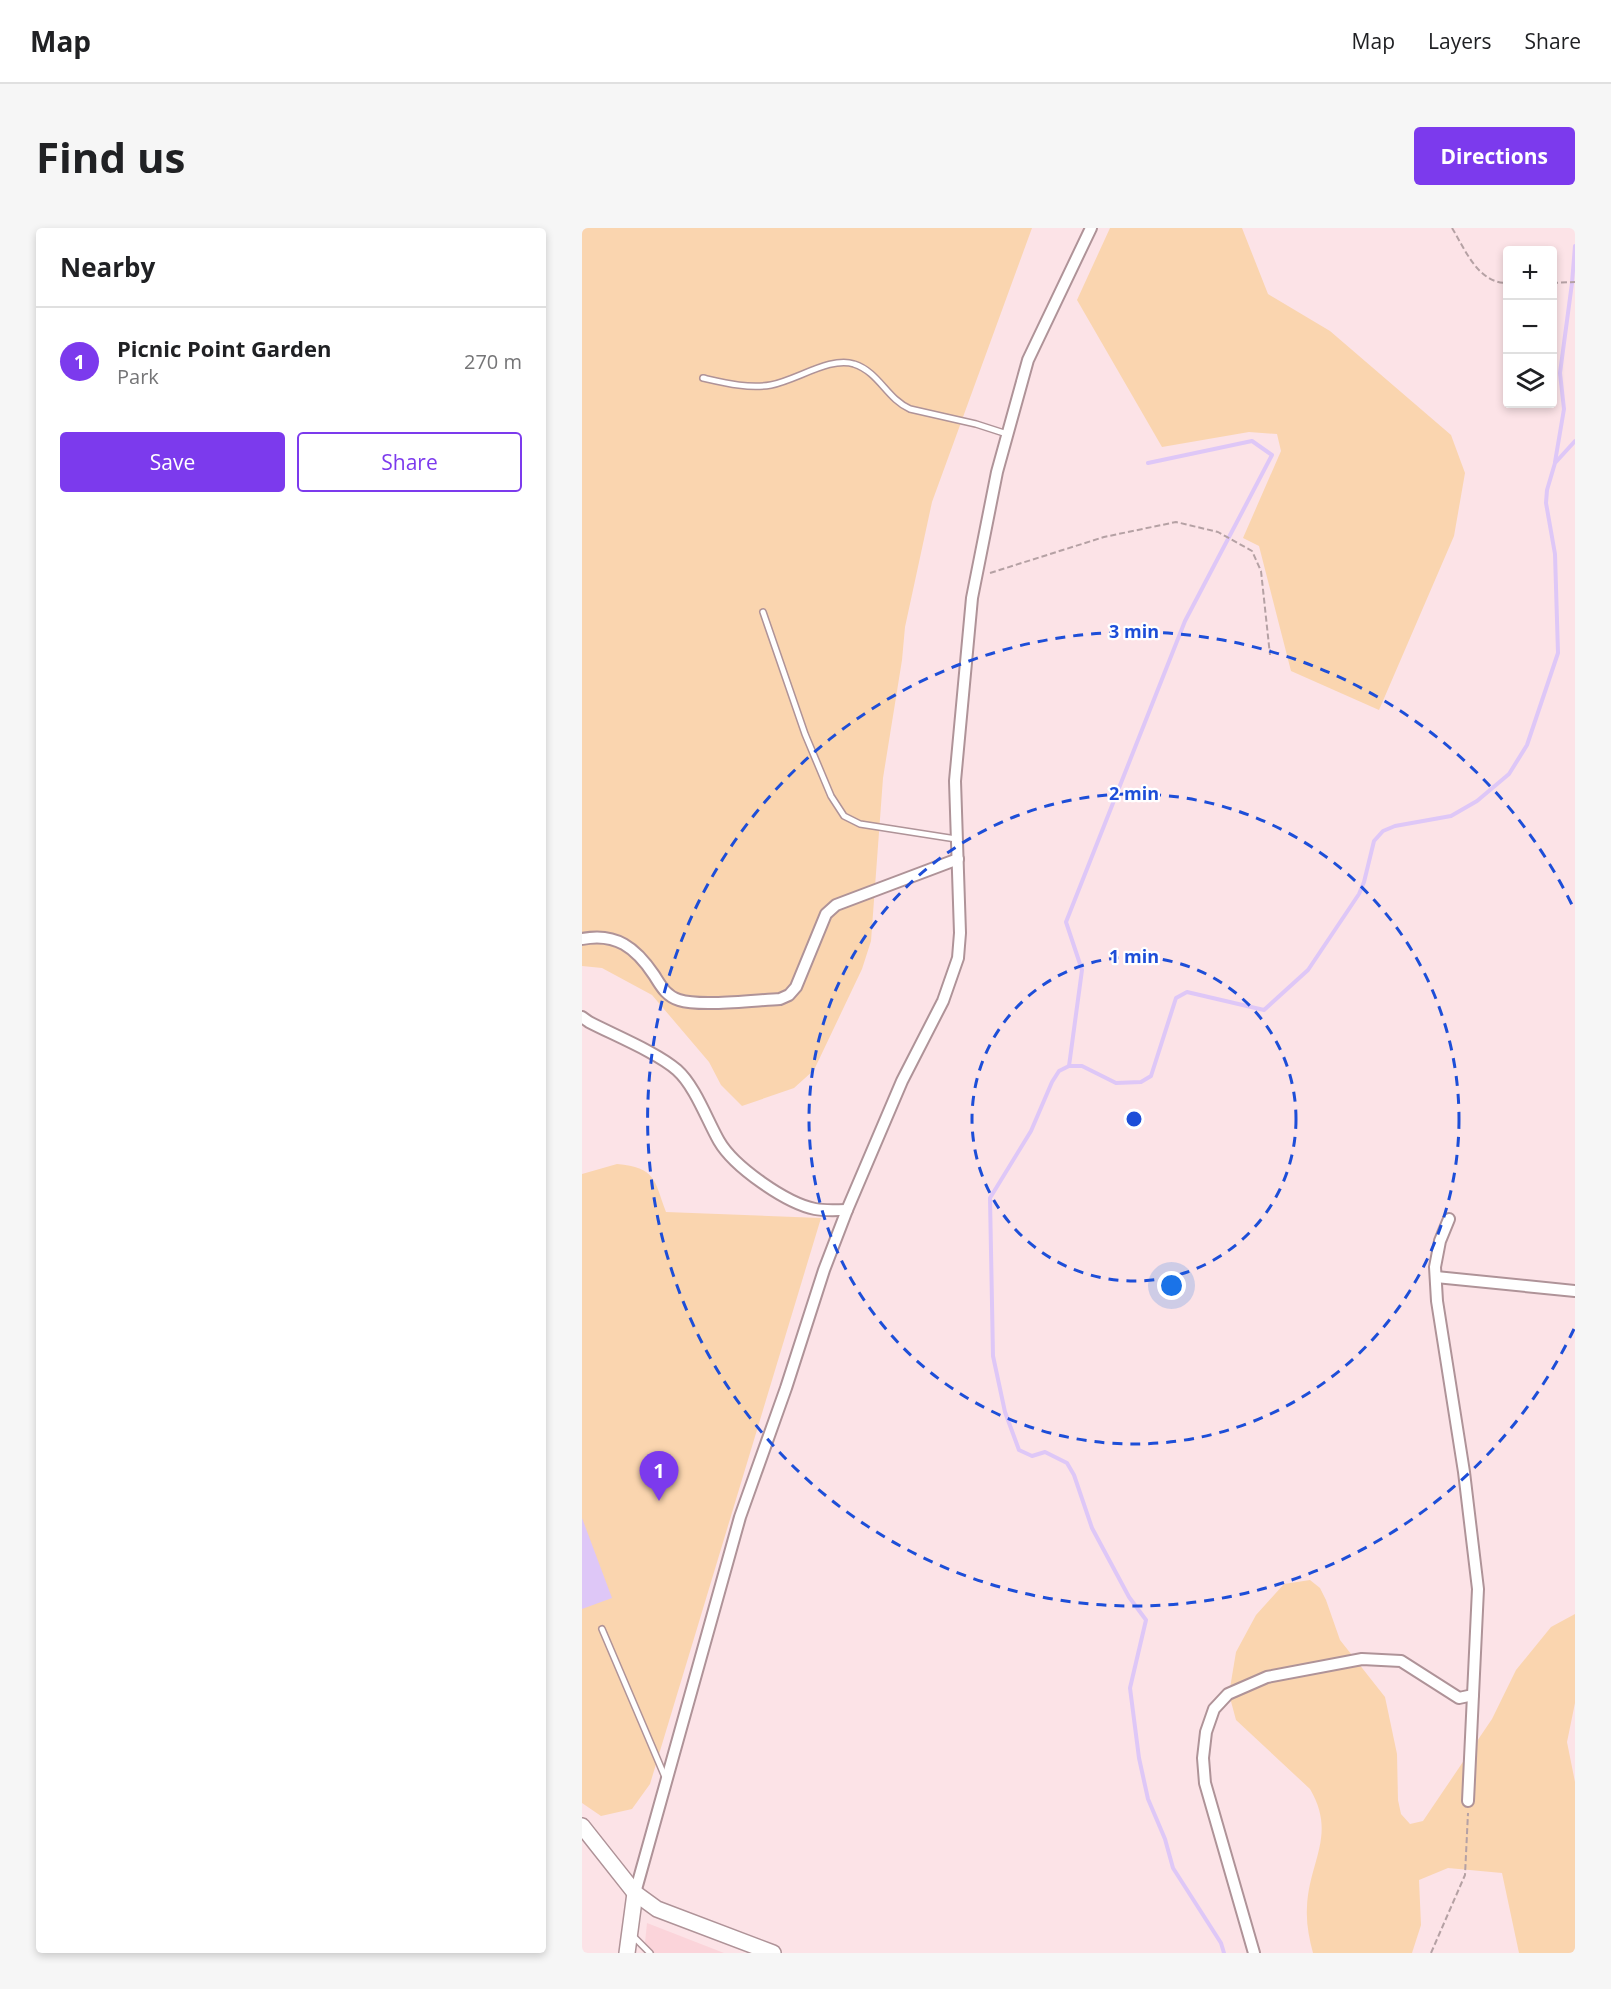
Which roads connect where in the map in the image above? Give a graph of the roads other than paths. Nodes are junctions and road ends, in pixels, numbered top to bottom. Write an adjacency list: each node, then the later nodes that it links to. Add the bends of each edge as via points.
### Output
1 (1091, 228): 3 (street, via 1028,360)
2 (703, 378): 3 (lane, via 769,386 830,363 854,363 870,372 900,405)
3 (1007, 434): 5 (street, via 976,578 955,782)
4 (763, 612): 5 (lane, via 806,734 831,796 844,816 860,824)
5 (957, 839): 6 (street)
6 (958, 859): 7 (street, via 836,905 826,914 796,987 780,999 693,1003 678,1000 665,993 648,967 616,939); 9 (street, via 958,958 943,1001 902,1081)
7 (582, 939)
8 (582, 1017): 9 (street, via 679,1072 721,1144 764,1184 815,1209)
9 (847, 1210): 15 (street, via 740,1517)
10 (1449, 1219): 11 (street, via 1440,1241)
11 (1436, 1277): 12 (street); 14 (street, via 1478,1589)
12 (1575, 1291)
13 (602, 1629): 15 (lane)
14 (1473, 1695): 16 (street); 23 (street, via 1459,1698 1401,1661 1362,1659 1268,1677 1228,1694 1214,1709 1206,1732 1205,1783)
15 (666, 1778): 18 (street)
16 (1468, 1801)
17 (582, 1826): 18 (main road)
18 (635, 1893): 19 (main road); 22 (main road, via 657,1909)
19 (630, 1932): 20 (main road); 21 (lane)
20 (627, 1953)
21 (650, 1953)
22 (773, 1953)
23 (1254, 1953)

